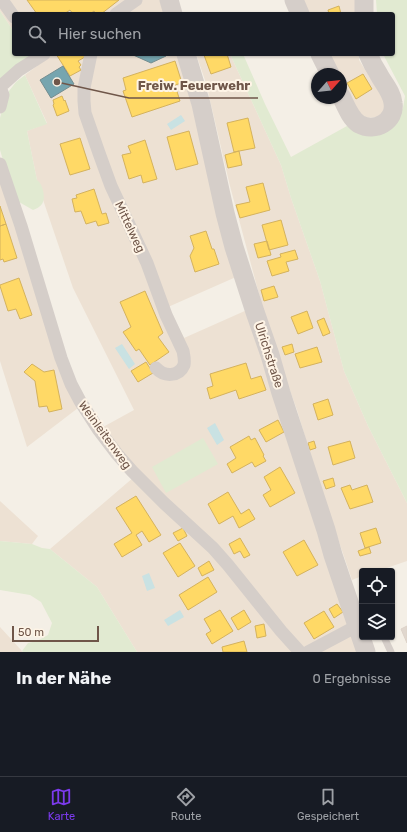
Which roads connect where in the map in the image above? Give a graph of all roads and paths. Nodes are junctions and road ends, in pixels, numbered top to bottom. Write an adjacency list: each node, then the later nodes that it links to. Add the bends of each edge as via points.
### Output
1 (2, 0): 10 (street)
2 (136, 0): 6 (street)
3 (169, 0): 7 (street)
4 (294, 0): 8 (street)
5 (364, 0): 9 (street)
6 (119, 12)
7 (172, 12)
8 (299, 12)
9 (364, 12)
10 (12, 14)
11 (39, 56): 17 (street)
12 (91, 56): 21 (street, Mittelweg, via 84,88 85,112 98,153 183,351 184,364 178,371 166,375)
13 (187, 56): 22 (street, Ulrichstraße, via 201,104 234,247 333,554)
14 (321, 56): 16 (street)
15 (369, 56): 18 (street, via 392,97 391,117 377,126 364,126 354,119)
16 (327, 68)
17 (0, 87): 19 (street, via 3,95)
18 (346, 104)
19 (0, 107)
20 (0, 164): 26 (street, Weinleitenweg, via 61,358 80,401 117,454 223,560)
21 (156, 368)
22 (359, 623)
23 (359, 626): 27 (street)
24 (363, 640): 28 (street, Ulrichstraße)
25 (385, 640): 29 (lane)
26 (300, 652)
27 (308, 652)
28 (366, 652)
29 (391, 652)

